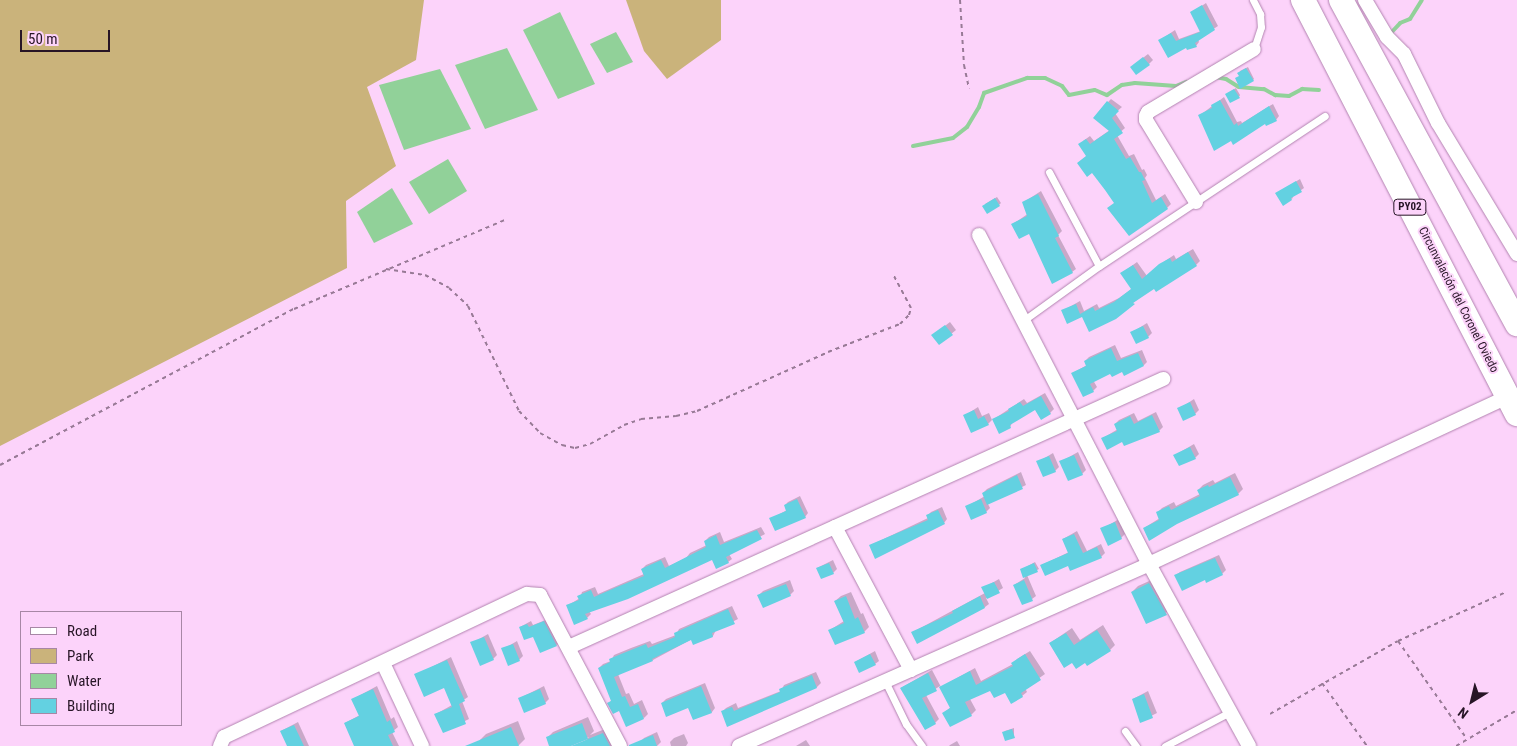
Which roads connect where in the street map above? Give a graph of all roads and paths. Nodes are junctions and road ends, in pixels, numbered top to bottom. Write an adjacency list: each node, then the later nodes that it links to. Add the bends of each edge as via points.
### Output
1 (960, 0): 7 (path, via 964,65)
2 (1253, 0): 6 (lane, via 1260,14 1261,27)
3 (1302, 0): 20 (highway, Circunvalación del Coronel Oviedo / PY02)
4 (1341, 0): 18 (highway)
5 (1365, 0): 13 (street, via 1387,37 1404,54 1438,123)
6 (1254, 48): 10 (street, via 1146,116)
7 (969, 88)
8 (1325, 116): 10 (lane)
9 (1049, 172): 14 (lane)
10 (1196, 202): 14 (lane)
11 (507, 219): 15 (path)
12 (979, 234): 17 (street)
13 (1517, 254)
14 (1099, 266): 17 (lane)
15 (386, 270): 16 (path, via 425,275 449,288 468,306 519,410 540,433 575,448 641,419 697,411 828,352 900,324 911,308); 22 (path, via 294,308)
16 (894, 274)
17 (1024, 320): 21 (street)
18 (1517, 324)
19 (1162, 379): 21 (street)
20 (1512, 405): 24 (street)
21 (1075, 418): 23 (street); 24 (street)
22 (0, 465)
23 (835, 527): 27 (street); 29 (street)
24 (1149, 564): 29 (street); 33 (street)
25 (1506, 592): 26 (path)
26 (1398, 641): 31 (path); 36 (path)
27 (569, 647): 28 (street, via 540,596 527,594); 39 (street)
28 (383, 663): 37 (street, via 224,737); 38 (street)
29 (911, 670): 30 (street)
30 (886, 681): 40 (street); 41 (lane, via 906,724)
31 (1322, 682): 34 (path); 45 (path)
32 (1517, 710): 36 (path)
33 (1230, 712): 43 (lane); 44 (street)
34 (1270, 714)
35 (1125, 731): 42 (lane)
36 (1467, 739): 46 (path)
37 (220, 746)
38 (422, 746)
39 (620, 746)
40 (739, 746)
41 (922, 746)
42 (1136, 746)
43 (1165, 746)
44 (1249, 746)
45 (1367, 746)
46 (1456, 746)

